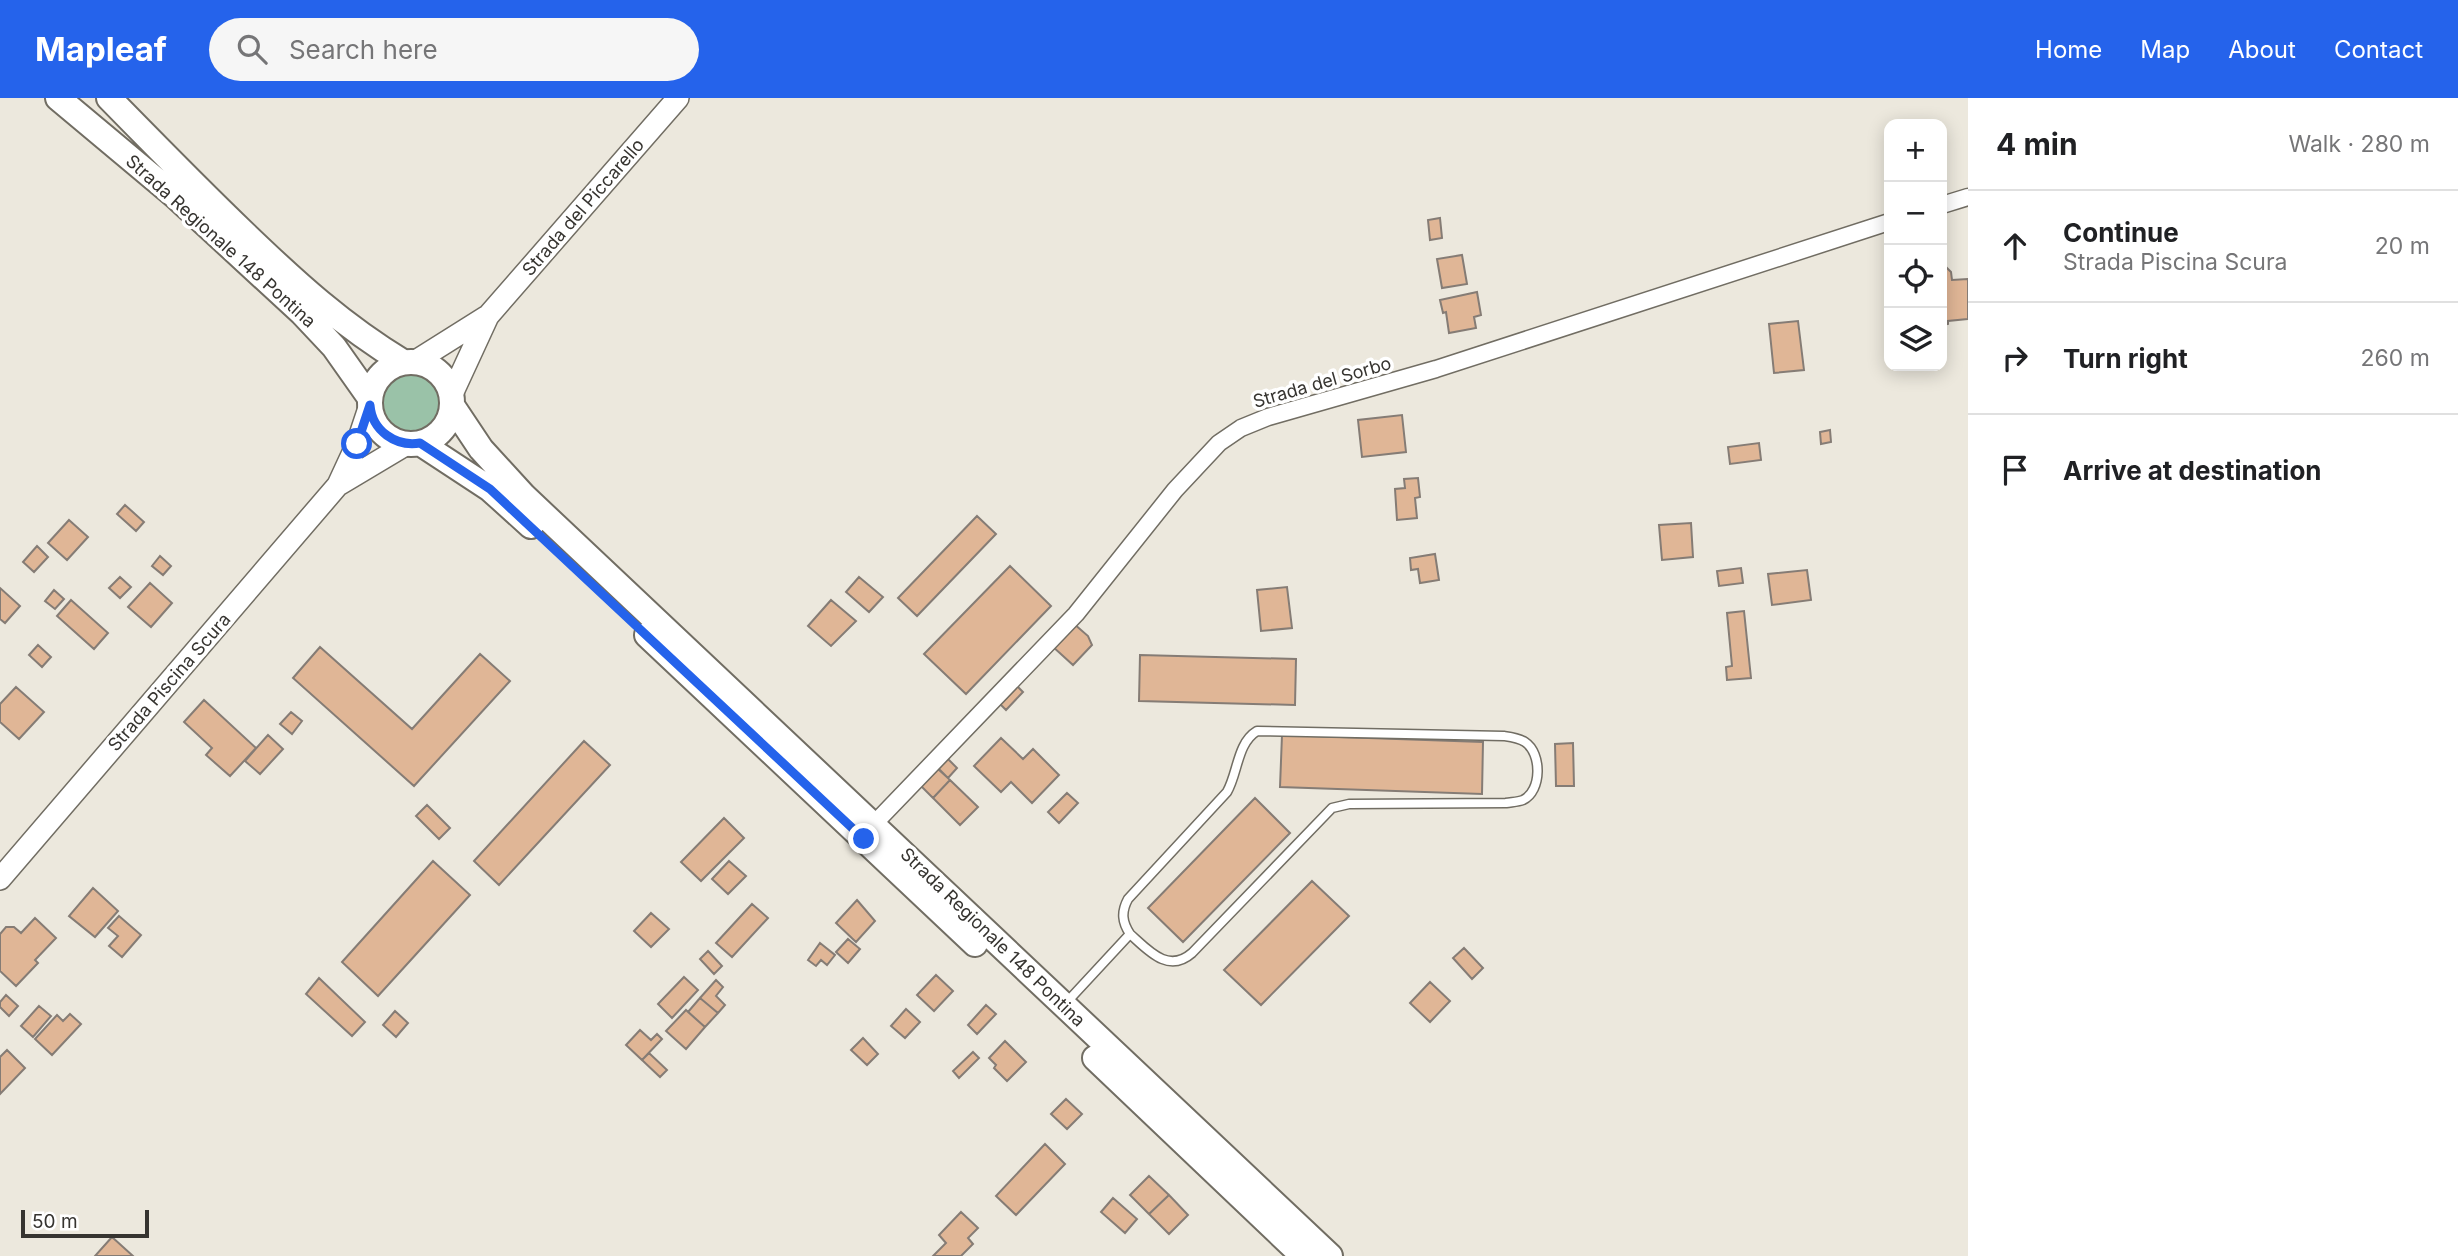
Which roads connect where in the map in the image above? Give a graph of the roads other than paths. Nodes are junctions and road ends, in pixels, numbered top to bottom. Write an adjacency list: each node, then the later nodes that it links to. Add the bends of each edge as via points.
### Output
1 (58, 98): 10 (main road, Strada Regionale 148 Pontina, via 174,195 302,313 334,347)
2 (109, 98): 8 (main road, Strada Regionale 148 Pontina, via 303,289 352,329)
3 (678, 98): 7 (street, Strada del Piccarello)
4 (1968, 197): 5 (street)
5 (1947, 203)
6 (1884, 224): 13 (street, Strada del Sorbo, via 1436,369 1268,417 1232,433 1165,501 1076,614)
7 (488, 316): 8 (street, Strada del Piccarello); 9 (street, Strada del Piccarello)
8 (409, 362): 9 (main road, Strada Regionale 148 Pontina, via 439,372); 10 (main road, via 390,366 380,375)
9 (453, 400): 11 (main road, via 450,420 442,430 432,439); 13 (main road, Strada Regionale 148 Pontina, via 481,449 515,487)
10 (370, 402): 11 (main road, Strada Regionale 148 Pontina, via 375,423 384,433); 12 (street, Strada Piscina Scura)
11 (414, 444): 12 (street, Strada Piscina Scura); 17 (main road, Strada Regionale 148 Pontina, via 475,478 508,505)
12 (338, 485): 14 (street, Strada Piscina Scura)
13 (874, 824): 16 (main road, Strada Regionale 148 Pontina)
14 (0, 879)
15 (1130, 934): 15 (lane, via 1122,913 1128,899 1227,792 1244,744 1256,731 1504,736 1526,742 1535,754 1536,779 1523,800 1332,808 1181,960 1162,960); 16 (lane)
16 (1064, 1006): 18 (main road, Strada Regionale 148 Pontina)
17 (1303, 1256)
18 (1330, 1256)

